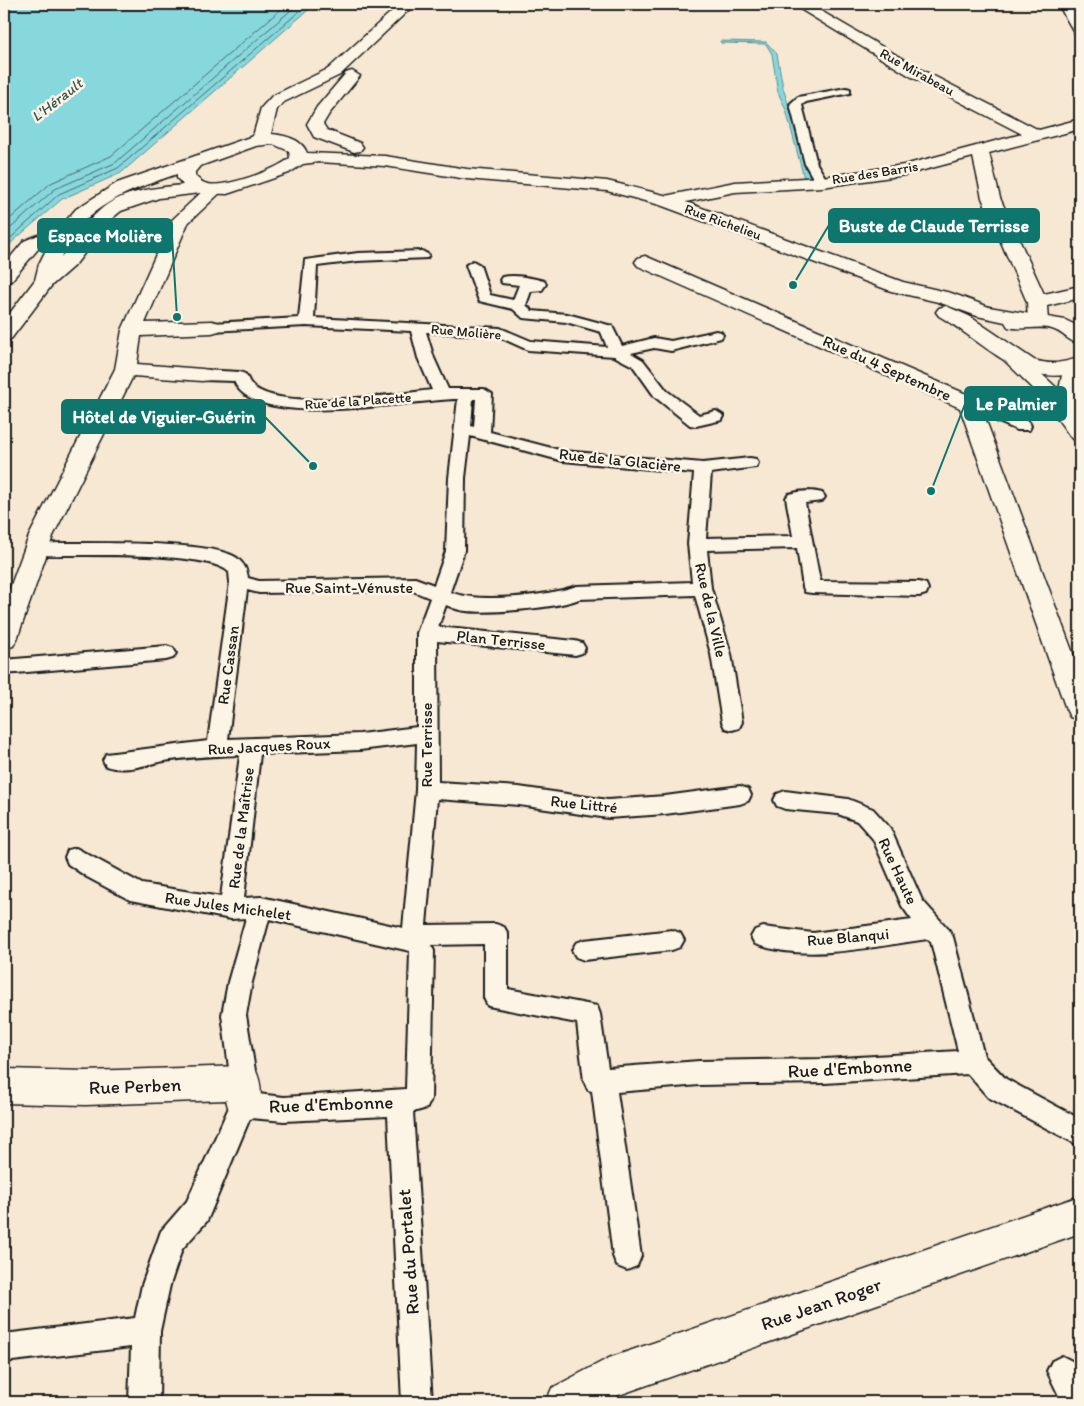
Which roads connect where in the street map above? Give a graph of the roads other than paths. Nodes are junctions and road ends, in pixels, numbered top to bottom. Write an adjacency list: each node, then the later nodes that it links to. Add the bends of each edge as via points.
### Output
1 (799, 4): 9 (street, Rue Mirabeau, via 916,73)
2 (1065, 4): 4 (street)
3 (414, 7): 5 (street); 11 (street, via 334,72 278,99 269,108)
4 (1078, 23)
5 (352, 76): 7 (street, via 309,97); 12 (street, via 344,90 320,112 315,124 320,133)
6 (846, 91): 17 (lane, via 802,99 796,104 811,164)
7 (291, 110)
8 (1080, 124): 9 (street, Rue des Barris)
9 (1037, 135): 13 (street, Rue des Barris)
10 (287, 137): 11 (street, Rue Richelieu); 12 (street, Rue Richelieu); 14 (street, via 297,149)
11 (261, 139): 15 (street)
12 (354, 147): 16 (street, Rue Richelieu, via 479,163)
13 (980, 151): 17 (street, Rue des Barris, via 905,170); 30 (street, via 991,198)
14 (298, 159): 16 (street, Rue Richelieu, via 385,161 467,174); 18 (street, via 290,166 238,187)
15 (194, 162): 18 (street, via 186,171 186,178 191,184); 20 (street, via 103,196 79,214)
16 (543, 180): 19 (street, Rue Richelieu, via 607,186)
17 (822, 182): 19 (street, Rue des Barris, via 735,187)
18 (207, 189): 26 (street, via 158,193 115,207 69,260); 34 (street, via 180,220)
19 (666, 201): 27 (street, Rue Richelieu)
20 (67, 229): 24 (street, via 31,245); 26 (street, via 48,260)
21 (422, 255): 31 (lane, via 358,257 310,263)
22 (645, 262): 46 (street, Rue du 4 Septembre)
23 (473, 265): 29 (lane, via 484,298)
24 (4, 277)
25 (507, 280): 29 (lane, via 527,281 532,285)
26 (45, 281): 36 (street)
27 (898, 287): 30 (street, Rue Richelieu, via 944,297 984,312); 40 (street, Rue Richelieu, via 969,324)
28 (1080, 292): 30 (street)
29 (523, 310): 38 (lane); 39 (lane, via 607,329)
30 (1036, 315): 35 (street, Rue Richelieu); 40 (street, via 1002,331 1000,342)
31 (306, 322): 32 (lane, Rue Molière); 33 (lane, Rue Molière)
32 (212, 327): 34 (street)
33 (418, 329): 38 (lane, Rue Molière, via 500,332); 44 (lane, via 426,358)
34 (132, 330): 42 (street)
35 (1075, 332)
36 (4, 335)
37 (716, 335): 39 (lane, Rue Molière, via 672,346 654,343)
38 (528, 345): 39 (lane, Rue Molière)
39 (617, 352): 47 (lane, via 638,363 661,394 696,421)
40 (1010, 356): 41 (street, via 1046,370 1063,370); 51 (street, via 1050,392)
41 (1079, 364): 49 (street, via 1070,380 1069,393 1076,406)
42 (126, 370): 43 (street); 55 (street)
43 (202, 375): 44 (lane, Rue de la Placette, via 240,377 244,387 272,402 305,405)
44 (442, 394): 45 (lane, Rue de la Placette)
45 (466, 394): 50 (lane, Rue Terrisse)
46 (970, 404): 48 (lane); 67 (street, Rue du 4 Septembre)
47 (716, 416)
48 (1023, 426)
49 (1080, 426)
50 (472, 432): 53 (lane, Rue de la Glacière, via 564,456); 61 (lane, Rue Terrisse, via 457,478 455,551)
51 (1080, 434)
52 (750, 463): 53 (lane, Rue de la Glacière)
53 (703, 468): 57 (lane, Rue de la Ville)
54 (816, 497): 56 (lane, via 795,498)
55 (41, 538): 58 (lane, via 214,557 230,562 238,570); 63 (street)
56 (803, 542): 57 (lane); 60 (lane, via 812,587)
57 (697, 544): 59 (lane, Rue de la Ville)
58 (239, 582): 61 (lane, Rue Saint-Vénuste, via 260,587 415,584); 71 (lane, Rue Cassan)
59 (702, 588): 61 (lane, Rue Saint-Vénuste, via 577,593 565,598 512,603 462,604); 68 (lane, Rue de la Ville, via 721,654)
60 (919, 589)
61 (440, 595): 62 (lane, Rue Terrisse)
62 (427, 633): 64 (lane, Plan Terrisse); 69 (lane, Rue Terrisse)
63 (4, 639)
64 (576, 648)
65 (166, 653): 66 (lane)
66 (4, 667)
67 (1080, 709)
68 (732, 722)
69 (426, 734): 70 (lane, Rue Jacques Roux, via 360,742); 73 (lane, Rue Terrisse)
70 (251, 746): 71 (lane, Rue Jacques Roux); 78 (lane, Rue de la Maîtrise)
71 (217, 748): 72 (lane, Rue Jacques Roux, via 158,754 142,760)
72 (113, 760)
73 (427, 790): 74 (lane, Rue Littré, via 519,796 608,809); 81 (lane, Rue Terrisse)
74 (740, 795)
75 (785, 800): 79 (lane, Rue Haute, via 840,805 865,815 882,834 913,906)
76 (76, 857): 78 (lane, Rue Jules Michelet, via 138,893)
77 (261, 907): 78 (lane, Rue Jules Michelet); 81 (lane, Rue Jules Michelet); 87 (lane, via 234,1016)
78 (231, 909)
79 (932, 928): 80 (lane, Rue Blanqui, via 813,943); 84 (lane, Rue Haute, via 941,937)
80 (763, 937)
81 (416, 939): 85 (lane, Rue Jules Michelet, via 496,934 496,998 588,1014); 88 (lane, Rue Terrisse, via 422,952)
82 (672, 940): 83 (lane)
83 (584, 950)
84 (973, 1062): 85 (lane, Rue d'Embonne, via 825,1071 699,1073); 89 (lane, via 997,1088)
85 (600, 1081): 91 (lane)
86 (4, 1086): 87 (street, Rue Perben)
87 (244, 1094): 88 (lane, Rue d'Embonne, via 284,1109); 92 (lane, via 197,1211 172,1240 156,1284)
88 (409, 1101): 96 (lane, Rue du Portalet)
89 (1080, 1133)
90 (1080, 1214): 97 (street, Rue Jean Roger, via 610,1378)
91 (627, 1256)
92 (146, 1331): 93 (lane); 95 (lane)
93 (4, 1348)
94 (1062, 1371): 98 (lane)
95 (144, 1402)
96 (417, 1402)
97 (566, 1402)
98 (1077, 1402)

